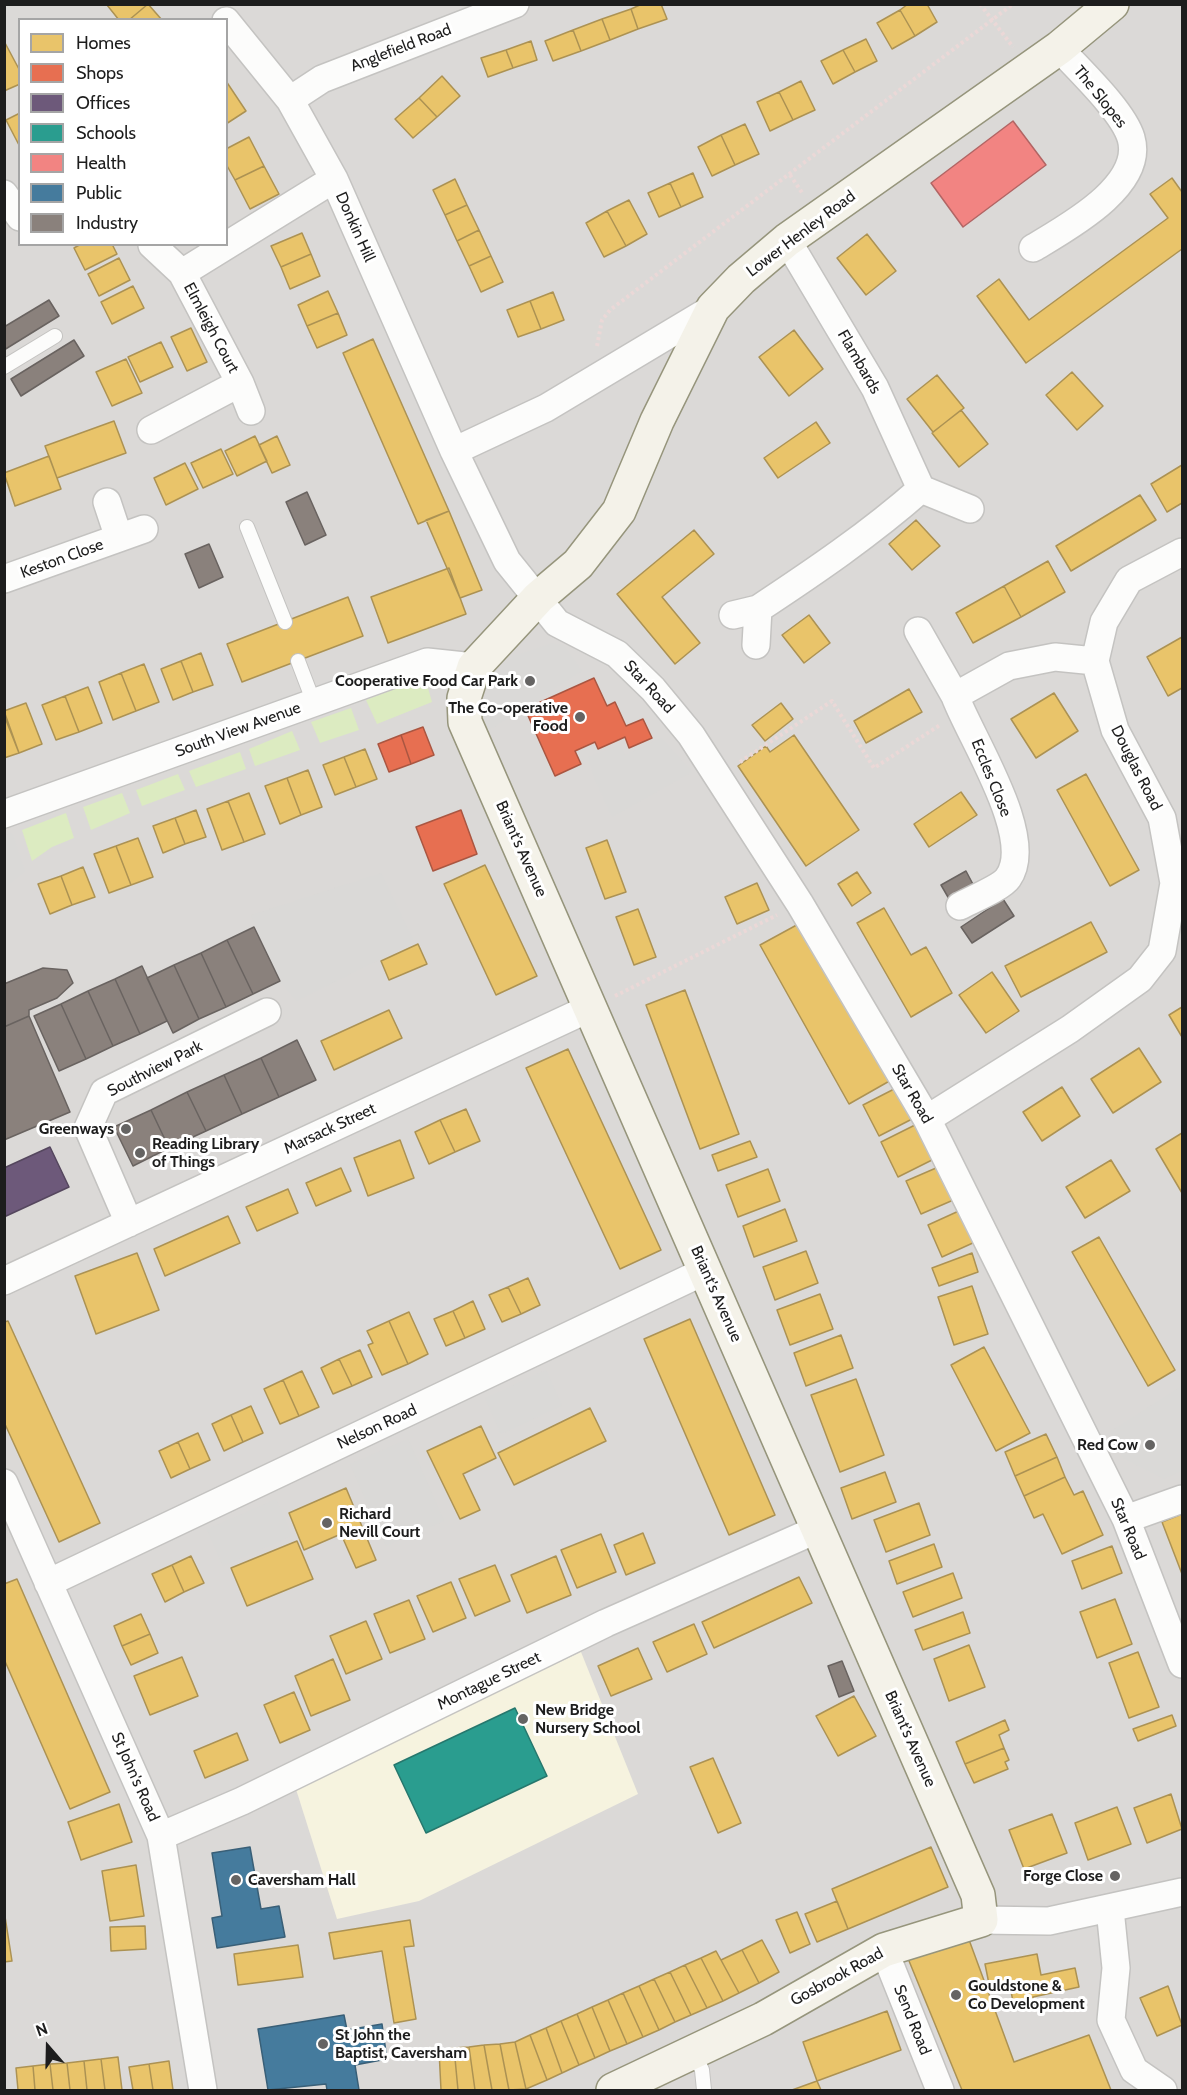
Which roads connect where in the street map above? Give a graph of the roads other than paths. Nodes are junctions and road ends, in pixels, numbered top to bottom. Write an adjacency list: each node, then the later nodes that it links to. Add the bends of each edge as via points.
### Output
1 (213, 4): 4 (street, Donkin Hill)
2 (515, 4): 7 (street, Anglefield Road, via 322,79)
3 (1112, 4): 6 (main road, Lower Henley Road)
4 (224, 18)
5 (228, 22): 7 (street, Donkin Hill)
6 (1059, 48): 11 (main road, Lower Henley Road); 15 (street, The Slopes, via 1122,121 1131,139 1131,164 1086,216)
7 (290, 100): 8 (street, Donkin Hill)
8 (334, 179): 12 (street, Elmleigh Court); 23 (street, Donkin Hill)
9 (4, 194): 10 (street)
10 (18, 214)
11 (787, 240): 17 (main road, Lower Henley Road); 24 (street, Flambards, via 875,388)
12 (228, 245)
13 (153, 246): 16 (street, Elmleigh Court)
14 (226, 246): 16 (street, Elmleigh Court)
15 (1033, 248)
16 (182, 273): 20 (street, Elmleigh Court)
17 (713, 309): 23 (street, via 546,408); 32 (main road, Lower Henley Road, via 657,421 619,511 578,564)
18 (55, 336): 19 (lane)
19 (4, 367)
20 (240, 383): 21 (street, Elmleigh Court); 22 (street, Elmleigh Court)
21 (251, 411)
22 (151, 430)
23 (454, 451): 32 (street, Donkin Hill, via 507,561)
24 (921, 489): 26 (street); 35 (street, via 848,548 745,612)
25 (107, 502): 29 (street, Keston Close)
26 (970, 509)
27 (247, 527): 33 (lane)
28 (144, 529): 29 (street, Keston Close)
29 (119, 538): 31 (street, Keston Close)
30 (1182, 552): 37 (street, Douglas Road, via 1129,580 1104,622)
31 (4, 579)
32 (539, 597): 38 (main road); 46 (street, Star Road, via 557,623 617,654 691,735 800,904)
33 (285, 622)
34 (918, 631): 40 (street, Eccles Close)
35 (756, 645)
36 (298, 661): 39 (lane)
37 (1095, 661): 40 (street, via 1055,657 1009,666); 43 (street, Douglas Road, via 1115,730 1162,818 1173,883)
38 (474, 667): 39 (street, South View Avenue, via 427,662); 44 (main road, Briant's Avenue, via 465,698 465,722)
39 (314, 702): 41 (street, South View Avenue)
40 (958, 704): 42 (street, Eccles Close, via 991,768 1008,812 1016,861 1007,880)
41 (4, 814)
42 (960, 906)
43 (1172, 955): 46 (street, Douglas Road, via 1070,1029)
44 (590, 1008): 47 (street, Marsack Street); 48 (main road, Briant's Avenue)
45 (267, 1012): 47 (street, Southview Park, via 104,1092 88,1128)
46 (927, 1119): 52 (street, Star Road)
47 (129, 1223): 49 (street, Marsack Street)
48 (705, 1270): 53 (main road, Briant's Avenue); 54 (street, Nelson Road)
49 (4, 1281)
50 (4, 1483): 54 (street, St John's Road)
51 (1182, 1499): 52 (street)
52 (1126, 1519): 55 (street, Star Road)
53 (818, 1529): 56 (street, Montague Street, via 606,1623 242,1801); 59 (main road, Briant's Avenue, via 978,1895)
54 (48, 1583): 56 (street, St John's Road)
55 (1182, 1664)
56 (161, 1836): 62 (street, St John's Road)
57 (1182, 1892): 58 (street, Gosbrook Road)
58 (1110, 1909): 59 (street, Gosbrook Road, via 1049,1921); 66 (street, via 1116,1968 1112,2020 1134,2070)
59 (981, 1920): 60 (main road, Gosbrook Road)
60 (884, 1950): 61 (main road, Gosbrook Road, via 763,2019); 65 (street, Send Road)
61 (693, 2051): 63 (main road, Gosbrook Road); 64 (lane, via 702,2070)
62 (203, 2091)
63 (612, 2091)
64 (704, 2091)
65 (940, 2091)
66 (1163, 2091)

